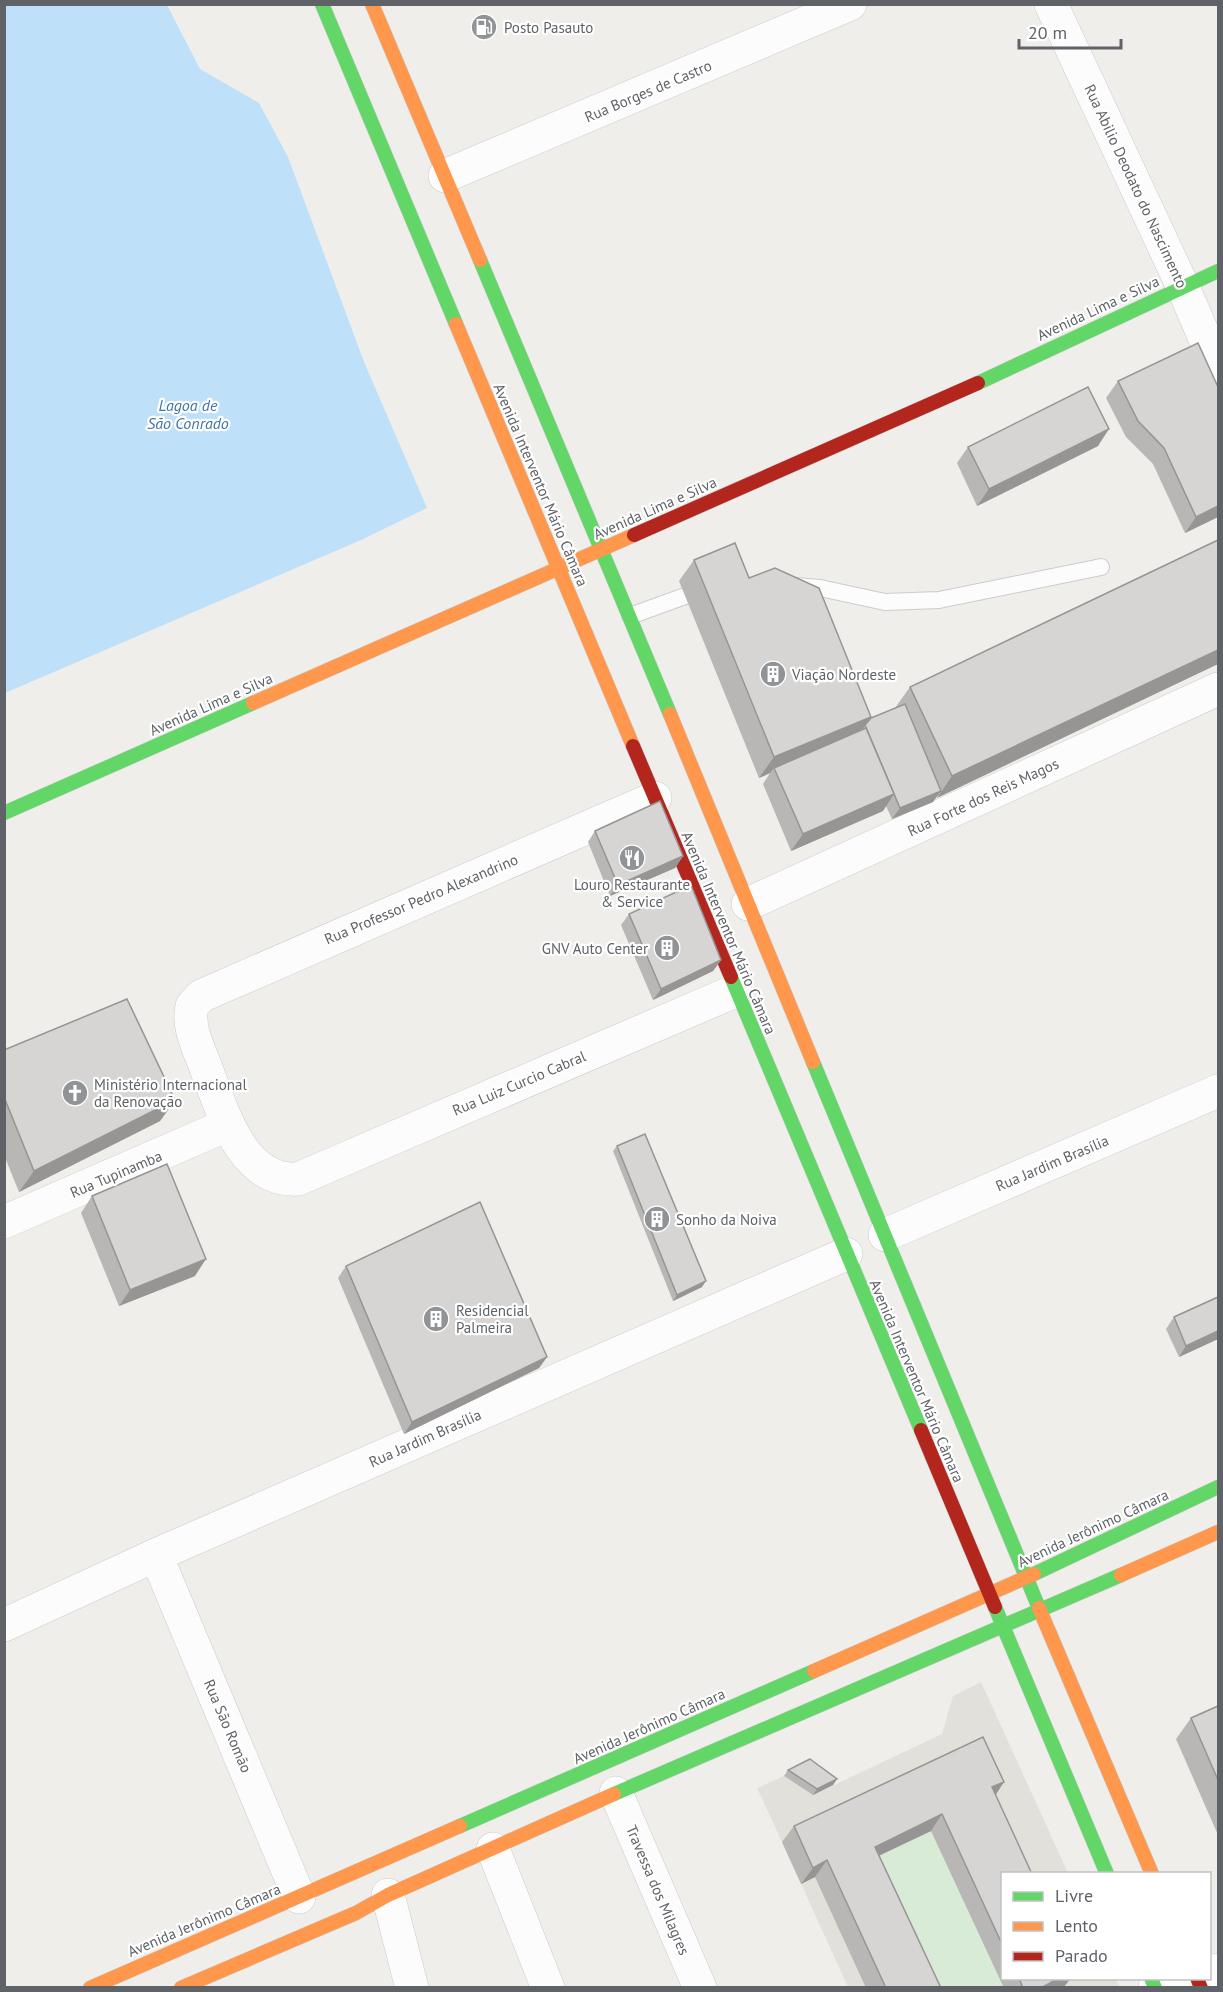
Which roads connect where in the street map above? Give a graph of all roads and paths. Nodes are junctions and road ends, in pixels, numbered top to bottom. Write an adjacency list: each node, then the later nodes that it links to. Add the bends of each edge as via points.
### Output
1 (322, 4): 11 (main road, Avenida Interventor Mário Câmara)
2 (372, 4): 5 (main road, Avenida Interventor Mário Câmara)
3 (850, 4): 5 (street, Rua Borges de Castro)
4 (1051, 4): 7 (street, Rua Abilio Deodato do Nascimento)
5 (445, 176): 9 (main road, Avenida Interventor Mário Câmara)
6 (1218, 272): 7 (main road, Avenida Lima e Silva)
7 (1183, 287): 8 (street, Rua Abilio Deodato do Nascimento); 9 (main road, Avenida Lima e Silva, via 970,387)
8 (1218, 369)
9 (602, 550): 11 (main road, Avenida Lima e Silva); 14 (main road, Avenida Interventor Mário Câmara)
10 (1101, 567): 12 (lane, via 939,600 885,603 819,588)
11 (558, 568): 16 (main road, Avenida Interventor Mário Câmara); 17 (main road, Avenida Lima e Silva)
12 (785, 585)
13 (685, 596): 14 (lane)
14 (630, 616): 18 (main road, Avenida Interventor Mário Câmara)
15 (1218, 689): 18 (street, Rua Forte dos Reis Magos)
16 (655, 798): 19 (main road, Avenida Interventor Mário Câmara); 21 (street, Rua Professor Pedro Alexandrino, via 208,991 192,1006 192,1027)
17 (4, 813)
18 (748, 904): 23 (main road, Avenida Interventor Mário Câmara)
19 (735, 990): 21 (street, Rua Luiz Curcio Cabral, via 303,1178 287,1180 269,1174 246,1153); 24 (main road, Avenida Interventor Mário Câmara)
20 (1218, 1091): 23 (street, Rua Jardim Brasília)
21 (227, 1125): 22 (street, Rua Tupinamba)
22 (4, 1222)
23 (885, 1235): 28 (main road, Avenida Interventor Mário Câmara)
24 (846, 1254): 27 (street, Rua Jardim Brasília); 29 (main road, Avenida Interventor Mário Câmara)
25 (1218, 1487): 28 (main road, Avenida Jerônimo Câmara)
26 (1218, 1532): 30 (main road)
27 (156, 1555): 31 (street, Rua Jardim Brasília); 38 (street, Rua São Romão)
28 (1026, 1578): 29 (main road, Avenida Jerônimo Câmara); 30 (main road, Avenida Interventor Mário Câmara)
29 (990, 1595): 32 (main road, Avenida Interventor Mário Câmara); 38 (main road, Avenida Jerônimo Câmara)
30 (1040, 1611): 32 (main road); 36 (main road, Avenida Interventor Mário Câmara)
31 (4, 1625)
32 (1003, 1627): 33 (main road); 35 (main road, Avenida Interventor Mário Câmara)
33 (616, 1793): 34 (main road); 45 (street, Travessa dos Milagres)
34 (493, 1850): 37 (main road); 44 (street)
35 (1106, 1872)
36 (1151, 1872)
37 (388, 1895): 42 (main road, via 356,1913); 43 (street)
38 (299, 1897): 41 (main road, Avenida Jerônimo Câmara)
39 (1178, 1980): 40 (street)
40 (1155, 1987)
41 (90, 1988)
42 (181, 1988)
43 (412, 1988)
44 (548, 1988)
45 (700, 1988)

